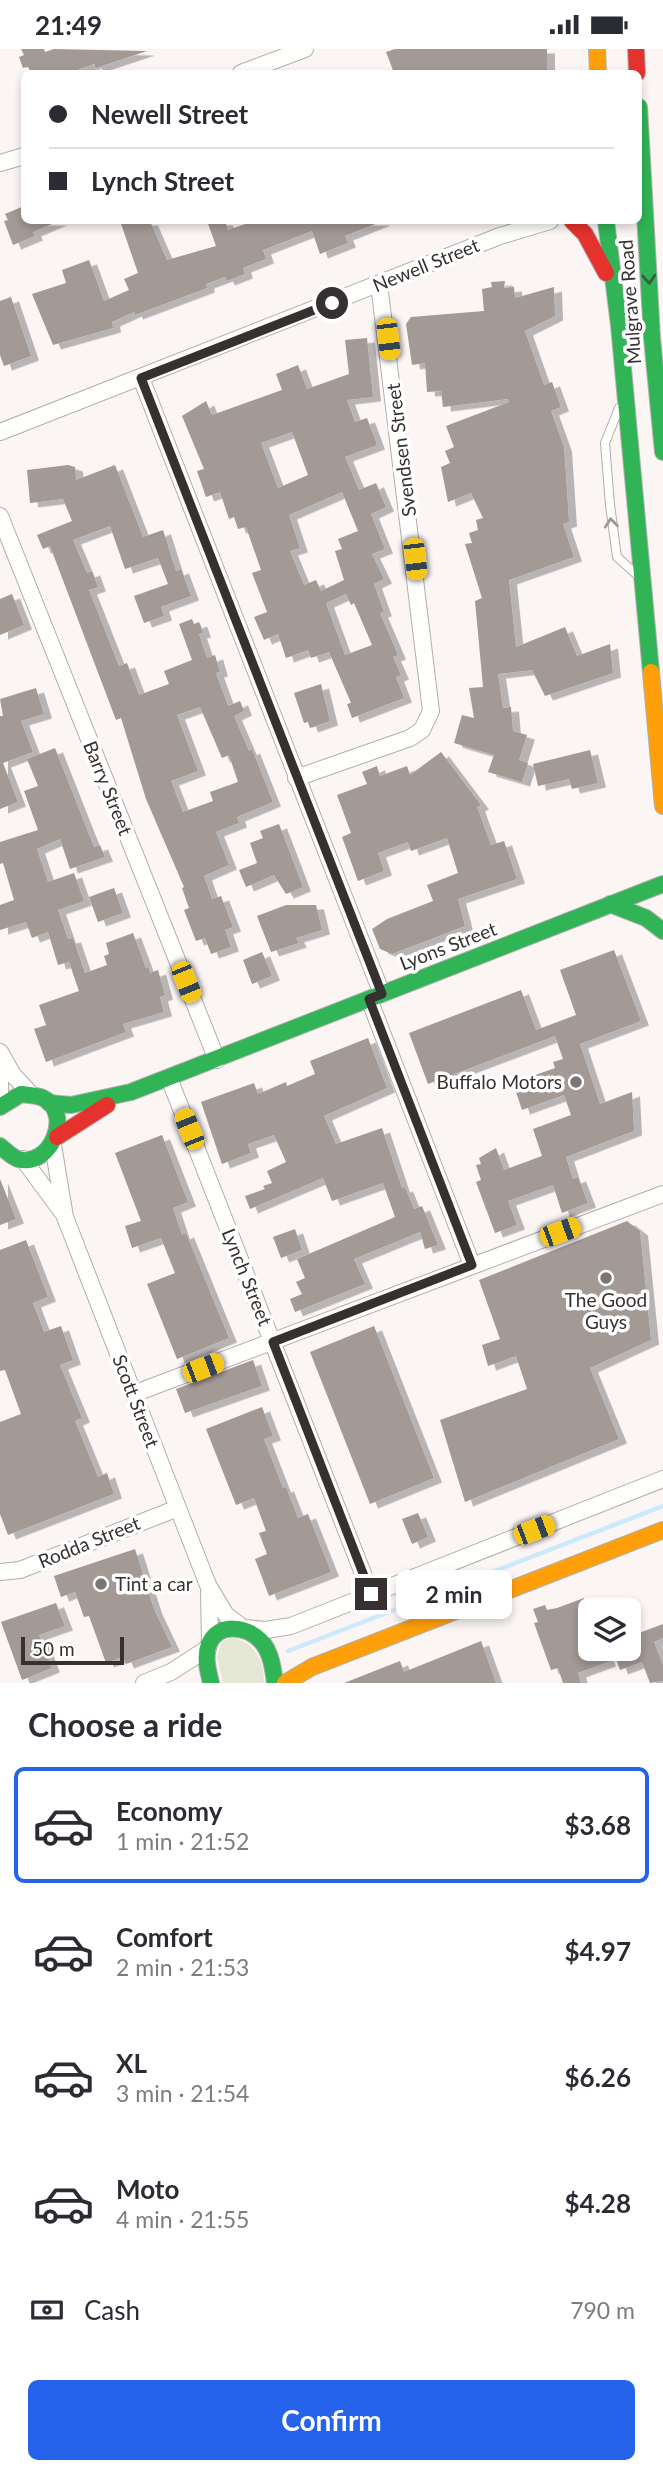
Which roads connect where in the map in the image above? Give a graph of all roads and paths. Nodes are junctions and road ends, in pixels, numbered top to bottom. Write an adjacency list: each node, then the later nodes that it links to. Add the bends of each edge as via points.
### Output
1 (305, 49): 4 (street)
2 (597, 49): 5 (street)
3 (636, 49): 6 (street)
4 (249, 70)
5 (598, 70)
6 (637, 70)
7 (21, 157): 8 (street)
8 (1, 164)
9 (642, 196): 19 (street, Mulgrave Road, one-way to 19)
10 (519, 224): 14 (street, Newell Street)
11 (541, 224): 14 (street, Newell Street)
12 (575, 224): 16 (street, via 587,237)
13 (606, 224): 16 (street, Mulgrave Road)
14 (500, 236): 15 (street, Newell Street)
15 (379, 284): 17 (street, Newell Street); 26 (street, Svendsen Street, via 432,711 422,730 410,738)
16 (612, 286): 18 (street, Mulgrave Road)
17 (141, 378): 20 (street, Newell Street); 26 (street)
18 (625, 395): 22 (street, Mulgrave Road); 25 (lane, Mulgrave Road, one-way to 18, via 617,557 608,494 606,443)
19 (660, 397): 21 (street, Mulgrave Road)
20 (0, 432)
21 (663, 449): 22 (street)
22 (631, 460): 23 (street); 25 (street, Mulgrave Road)
23 (663, 465)
24 (0, 516): 33 (street, Barry Street)
25 (642, 580): 27 (street, Mulgrave Road)
26 (296, 778): 31 (street)
27 (663, 806)
28 (663, 884): 29 (street, Lyons Street)
29 (610, 905): 30 (street, via 646,918); 31 (street, Lyons Street)
30 (663, 931)
31 (375, 997): 33 (street, Lyons Street); 43 (street)
32 (0, 1054): 36 (street); 38 (street)
33 (217, 1060): 34 (street, Lyons Street)
34 (169, 1078): 35 (street, Lyons Street); 44 (street, Lynch Street)
35 (131, 1092): 37 (street, Lyons Street, via 71,1105); 39 (street, Lyons Street, via 72,1125)
36 (31, 1094): 37 (street); 38 (street, via 12,1097)
37 (49, 1103): 39 (street, via 58,1119)
38 (0, 1105)
39 (55, 1141): 40 (street, Lyons Street, via 40,1156); 42 (street, Scott Street)
40 (9, 1155): 42 (street, Scott Street)
41 (663, 1194): 43 (street)
42 (65, 1217): 45 (street, Scott Street)
43 (472, 1265): 44 (street)
44 (273, 1342): 45 (street); 51 (street, Lynch Street)
45 (134, 1394): 47 (street, Scott Street)
46 (663, 1479): 51 (street)
47 (178, 1507): 49 (street, Rodda Street, via 20,1570); 50 (street, Scott Street)
48 (663, 1530): 56 (street)
49 (0, 1573)
50 (208, 1585): 53 (street, Scott Street, via 226,1615); 54 (street, Scott Street)
51 (371, 1594): 52 (street)
52 (291, 1626): 53 (street); 55 (street, via 276,1638)
53 (243, 1627): 54 (street, via 223,1629); 55 (street, via 259,1638)
54 (209, 1645): 57 (street); 58 (street)
55 (271, 1658): 56 (street, via 288,1668); 60 (street)
56 (312, 1667): 61 (street)
57 (171, 1672): 58 (street, via 197,1670); 59 (street)
58 (211, 1682)
59 (144, 1683)
60 (275, 1683)
61 (285, 1683)

